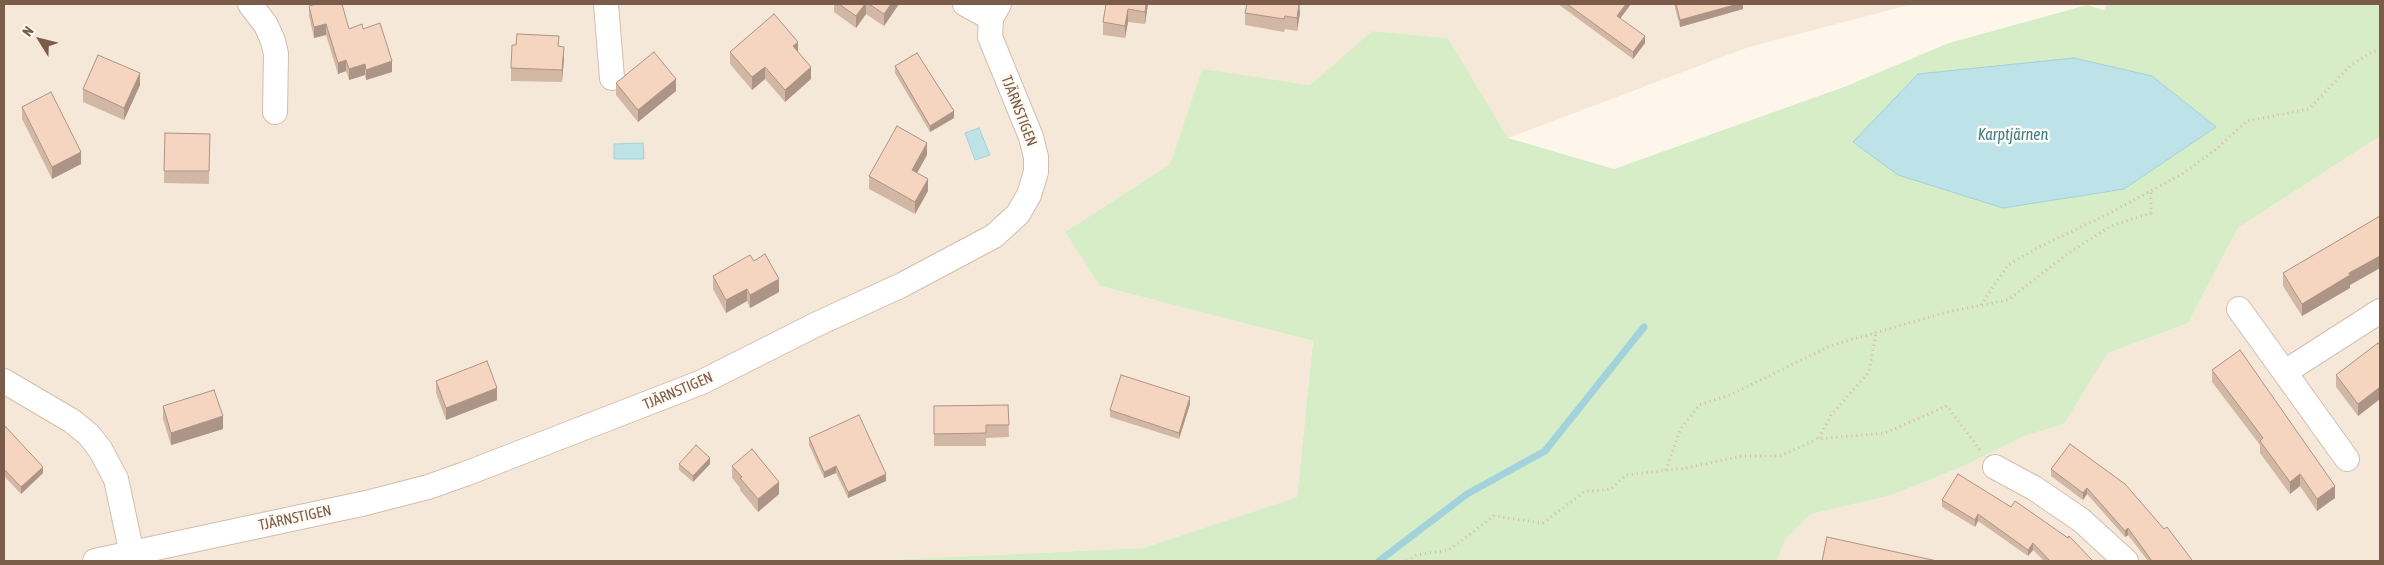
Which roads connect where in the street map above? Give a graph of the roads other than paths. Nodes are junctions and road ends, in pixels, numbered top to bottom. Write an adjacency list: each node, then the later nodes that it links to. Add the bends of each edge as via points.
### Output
1 (250, 4): 6 (street, via 266,25 273,41 276,54)
2 (606, 4): 5 (street)
3 (965, 4): 4 (street)
4 (995, 11): 13 (street, TJÄRNSTIGEN, via 990,37 1024,117 1036,157 1036,172 1029,195 1018,214 994,236 902,285 702,382 465,474 366,503)
5 (612, 78)
6 (275, 112)
7 (2239, 309): 9 (street)
8 (2380, 312): 9 (street)
9 (2285, 372): 11 (street)
10 (4, 381): 13 (street, via 72,421 100,449 116,479)
11 (2347, 459)
12 (1989, 460): 15 (street, via 2081,520)
13 (132, 554): 14 (street, TJÄRNSTIGEN)
14 (95, 561)
15 (2126, 561)

